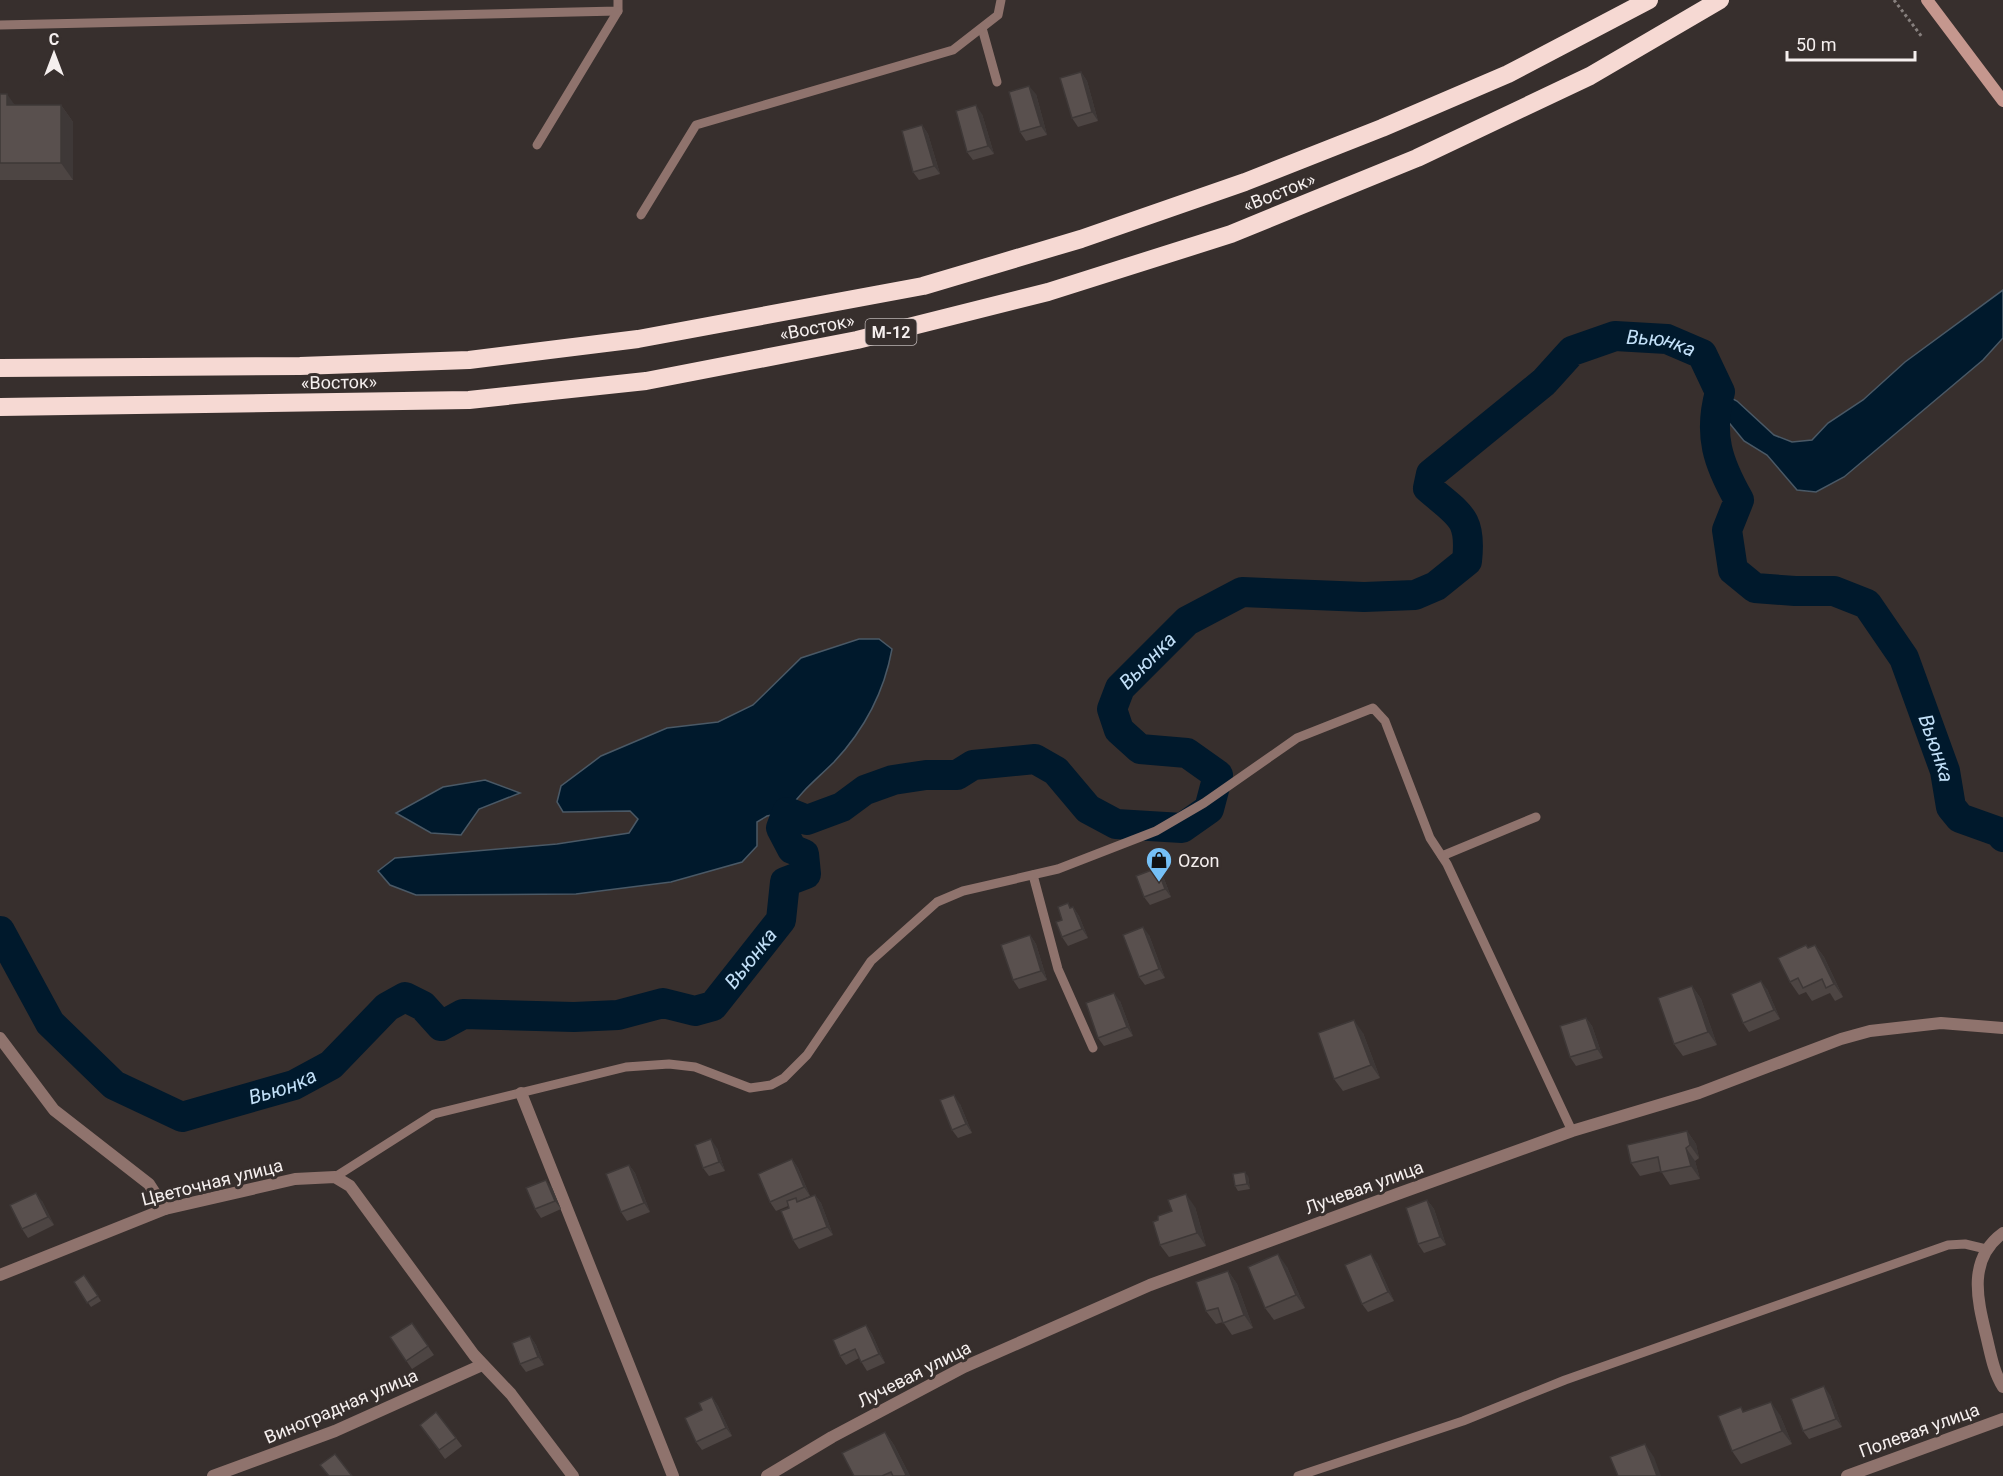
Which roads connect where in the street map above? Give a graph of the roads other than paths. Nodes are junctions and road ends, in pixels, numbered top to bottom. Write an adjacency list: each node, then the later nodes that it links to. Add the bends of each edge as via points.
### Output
1 (618, 0): 6 (lane)
2 (1001, 0): 8 (lane, via 998,15)
3 (1649, 0): 13 (highway, «Восток» / М-12, via 1508,74 1372,132 1245,182 1092,235 923,286 638,339 469,360 300,366)
4 (1720, 0): 14 (highway, «Восток» / М-12, via 1590,76 1417,158 1231,234 1048,292 868,338 646,381 469,400)
5 (1927, 0): 10 (main road)
6 (618, 11): 7 (lane); 11 (lane)
7 (0, 25)
8 (982, 27): 9 (lane); 12 (lane, via 953,50 696,125)
9 (997, 82)
10 (2003, 101)
11 (537, 145)
12 (641, 215)
13 (0, 368)
14 (0, 407)
15 (1536, 817): 16 (lane)
16 (1442, 856): 17 (lane, via 1430,838 1386,721 1373,708 1297,738 1204,803 1156,831); 22 (lane)
17 (1033, 875): 20 (lane, via 1059,969); 21 (lane, via 963,891 937,902 871,962 807,1055 771,1085 750,1088 695,1067 669,1064 626,1067)
18 (2003, 1028): 22 (street, Лучевая улица, via 1941,1023 1870,1031 1699,1093)
19 (0, 1038): 24 (street, via 54,1110 149,1184)
20 (1093, 1048)
21 (521, 1093): 23 (lane, via 434,1114); 33 (street)
22 (1572, 1131): 34 (street, Лучевая улица, via 1150,1285 964,1367)
23 (335, 1177): 24 (street, Цветочная улица, via 295,1179); 28 (street, via 350,1186)
24 (165, 1209): 27 (street, Цветочная улица)
25 (2003, 1233): 26 (street)
26 (1986, 1250): 29 (street, via 1980,1261 1977,1290 1994,1367); 35 (lane, via 1965,1244 1948,1245 1565,1380 1463,1421)
27 (0, 1275)
28 (482, 1365): 31 (street, Виноградная улица, via 335,1431); 32 (street, via 511,1394)
29 (2003, 1387)
30 (2003, 1419): 36 (street, Полевая улица)
31 (213, 1476)
32 (573, 1476)
33 (673, 1476)
34 (767, 1476)
35 (1298, 1476)
36 (1847, 1476)

